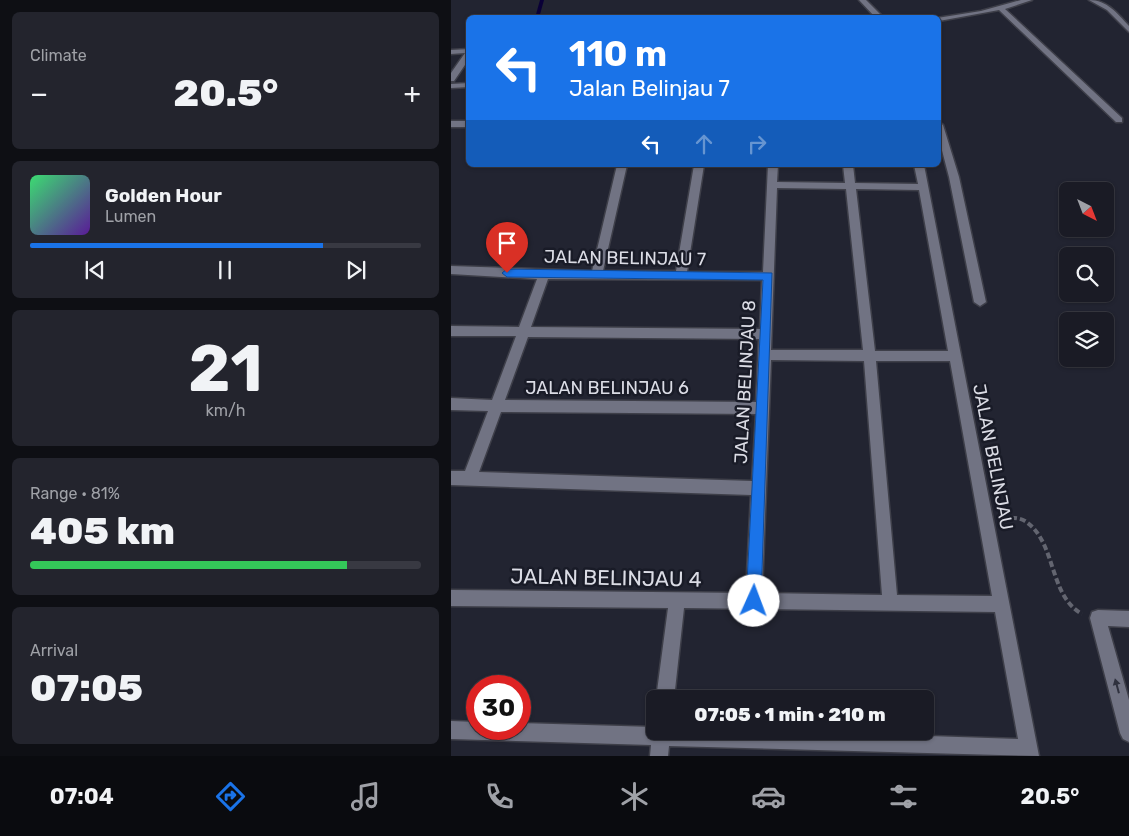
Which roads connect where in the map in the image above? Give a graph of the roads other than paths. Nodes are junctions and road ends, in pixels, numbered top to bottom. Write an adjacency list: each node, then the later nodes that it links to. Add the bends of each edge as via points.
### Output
1 (862, 0): 5 (street)
2 (1029, 0): 4 (street)
3 (1093, 0): 7 (street, via 1109,9)
4 (1000, 8): 6 (street); 14 (street)
5 (878, 15)
6 (941, 19)
7 (1129, 30)
8 (451, 52): 9 (street)
9 (466, 52)
10 (466, 56): 11 (street)
11 (451, 79)
12 (466, 85): 13 (street)
13 (451, 86)
14 (1119, 120)
15 (451, 124): 16 (street)
16 (466, 124)
17 (941, 132): 31 (street)
18 (622, 167): 28 (street)
19 (699, 167): 29 (street)
20 (773, 167): 23 (street, JALAN BELINJAU 8)
21 (848, 167): 24 (street)
22 (919, 167): 25 (street, JALAN BELINJAU)
23 (772, 185): 24 (street); 30 (street, JALAN BELINJAU 8)
24 (851, 186): 25 (street); 37 (street)
25 (923, 187): 36 (street, JALAN BELINJAU)
26 (451, 270): 27 (street, JALAN BELINJAU 7)
27 (543, 275): 28 (street, JALAN BELINJAU 7); 33 (street)
28 (597, 275): 29 (street, JALAN BELINJAU 7)
29 (681, 276): 30 (street, JALAN BELINJAU 7)
30 (768, 276): 34 (street, JALAN BELINJAU 8)
31 (980, 302)
32 (451, 331): 33 (street)
33 (523, 333): 34 (street); 39 (street)
34 (765, 334): 35 (street, JALAN BELINJAU 8)
35 (765, 354): 37 (street); 40 (street, JALAN BELINJAU 8)
36 (955, 356): 37 (street); 48 (street, JALAN BELINJAU)
37 (870, 357): 47 (street)
38 (451, 404): 39 (street, JALAN BELINJAU 6)
39 (496, 406): 40 (street, JALAN BELINJAU 6); 42 (street)
40 (762, 408): 43 (street, JALAN BELINJAU 8)
41 (451, 478): 42 (street)
42 (469, 478): 43 (street)
43 (757, 488): 46 (street, JALAN BELINJAU 8)
44 (451, 598): 45 (street, JALAN BELINJAU 4)
45 (677, 600): 46 (street, JALAN BELINJAU 4); 50 (street)
46 (754, 601): 47 (street, JALAN BELINJAU 4)
47 (890, 602): 48 (street, JALAN BELINJAU 4)
48 (1001, 604): 56 (street, JALAN BELINJAU)
49 (1129, 619): 52 (street, one-way to 49, via 1098,618)
50 (666, 690)
51 (451, 730): 53 (street)
52 (1129, 733)
53 (646, 734)
54 (660, 740): 57 (street)
55 (784, 740): 56 (street)
56 (1029, 752)
57 (659, 756)

